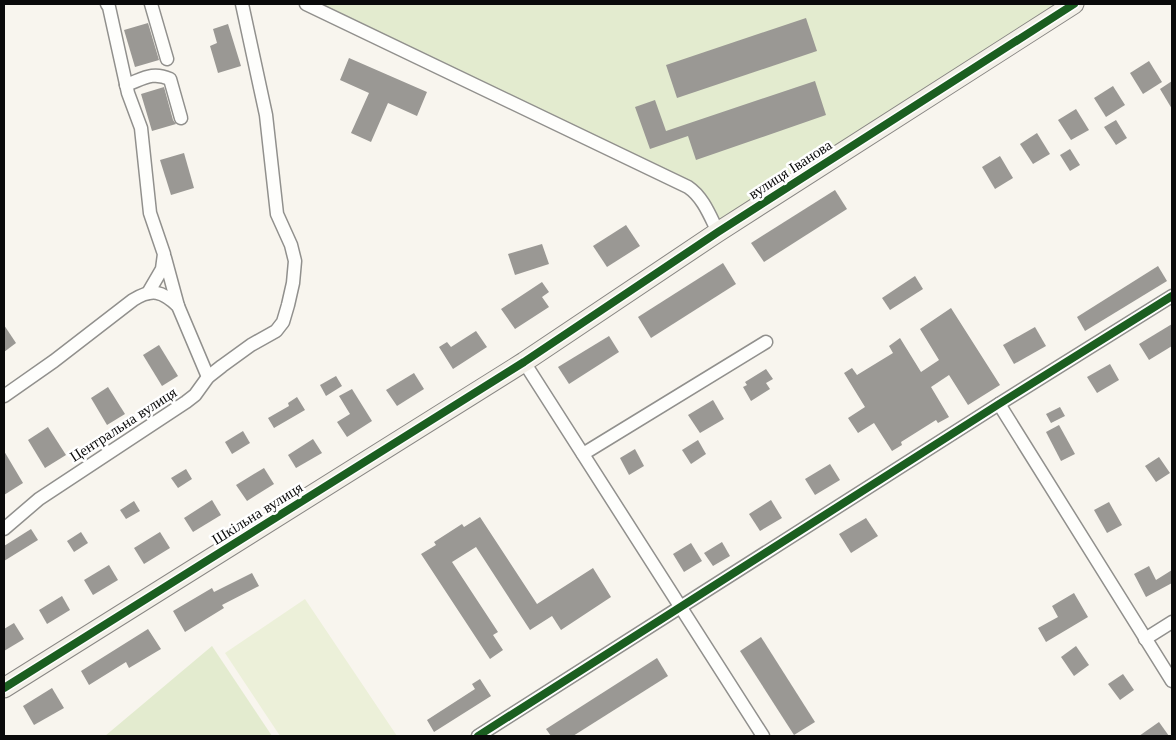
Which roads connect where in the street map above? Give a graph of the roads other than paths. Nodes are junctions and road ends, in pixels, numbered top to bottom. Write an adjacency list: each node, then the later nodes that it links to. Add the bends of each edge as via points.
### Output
1 (107, 4): 7 (street)
2 (151, 4): 6 (street)
3 (242, 4): 16 (street, Центральна вулиця, via 266,115 277,214 295,261 293,283 283,322 276,331 237,354)
4 (306, 4): 9 (street, via 688,187 702,201)
5 (1074, 4): 9 (street, вулиця Іванова)
6 (167, 59)
7 (126, 85): 8 (street, via 153,75 170,80); 10 (street, via 140,128 150,213)
8 (181, 118)
9 (718, 232): 15 (street, вулиця Іванова)
10 (164, 254): 11 (street, via 162,269); 13 (street)
11 (148, 293): 13 (street, via 162,294); 17 (street, via 133,300)
12 (1172, 296): 18 (street)
13 (178, 306): 16 (street)
14 (766, 342): 19 (street)
15 (524, 362): 19 (street); 25 (street, Шкільна вулиця)
16 (208, 377): 20 (street, Центральна вулиця, via 186,402 39,499)
17 (4, 396)
18 (999, 404): 21 (street); 23 (street)
19 (583, 454): 21 (street)
20 (4, 530)
21 (681, 607): 26 (street); 27 (street)
22 (1172, 622): 23 (street)
23 (1145, 639): 24 (street)
24 (1172, 681)
25 (4, 688)
26 (478, 736)
27 (764, 736)

